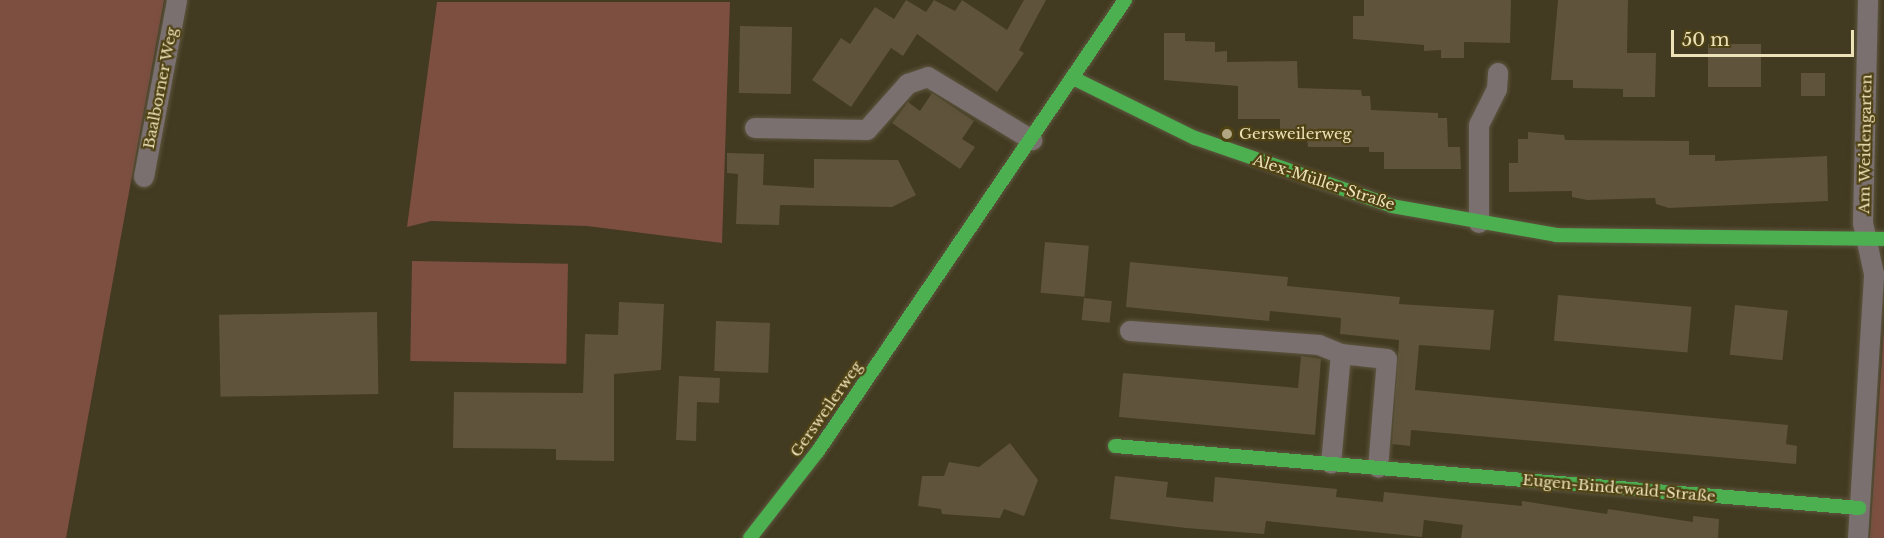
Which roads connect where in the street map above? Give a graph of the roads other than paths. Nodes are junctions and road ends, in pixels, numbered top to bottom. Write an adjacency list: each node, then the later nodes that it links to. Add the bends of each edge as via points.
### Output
1 (177, 0): 8 (street, Baalborner Weg)
2 (1125, 0): 5 (street, Gersweilerweg)
3 (1868, 0): 10 (street, Am Weidengarten, via 1863,224)
4 (1498, 73): 9 (street, via 1497,89 1479,125)
5 (1075, 79): 7 (street, Gersweilerweg); 9 (street, Alex-Müller-Straße, via 1195,138 1307,179 1392,206)
6 (755, 128): 7 (street, via 867,130 908,84 928,77)
7 (1032, 140): 17 (street, Gersweilerweg, via 775,508)
8 (144, 177)
9 (1479, 223): 10 (street, Alex-Müller-Straße, via 1636,239)
10 (1876, 239): 16 (street, Am Weidengarten)
11 (1130, 331): 12 (street, via 1319,345)
12 (1341, 354): 14 (street); 15 (street, via 1387,359)
13 (1115, 446): 14 (street, Eugen-Bindewald-Straße)
14 (1331, 464): 15 (street, Eugen-Bindewald-Straße)
15 (1378, 468): 16 (street, Eugen-Bindewald-Straße)
16 (1859, 508): 18 (street, Am Weidengarten)
17 (750, 538)
18 (1858, 538)

